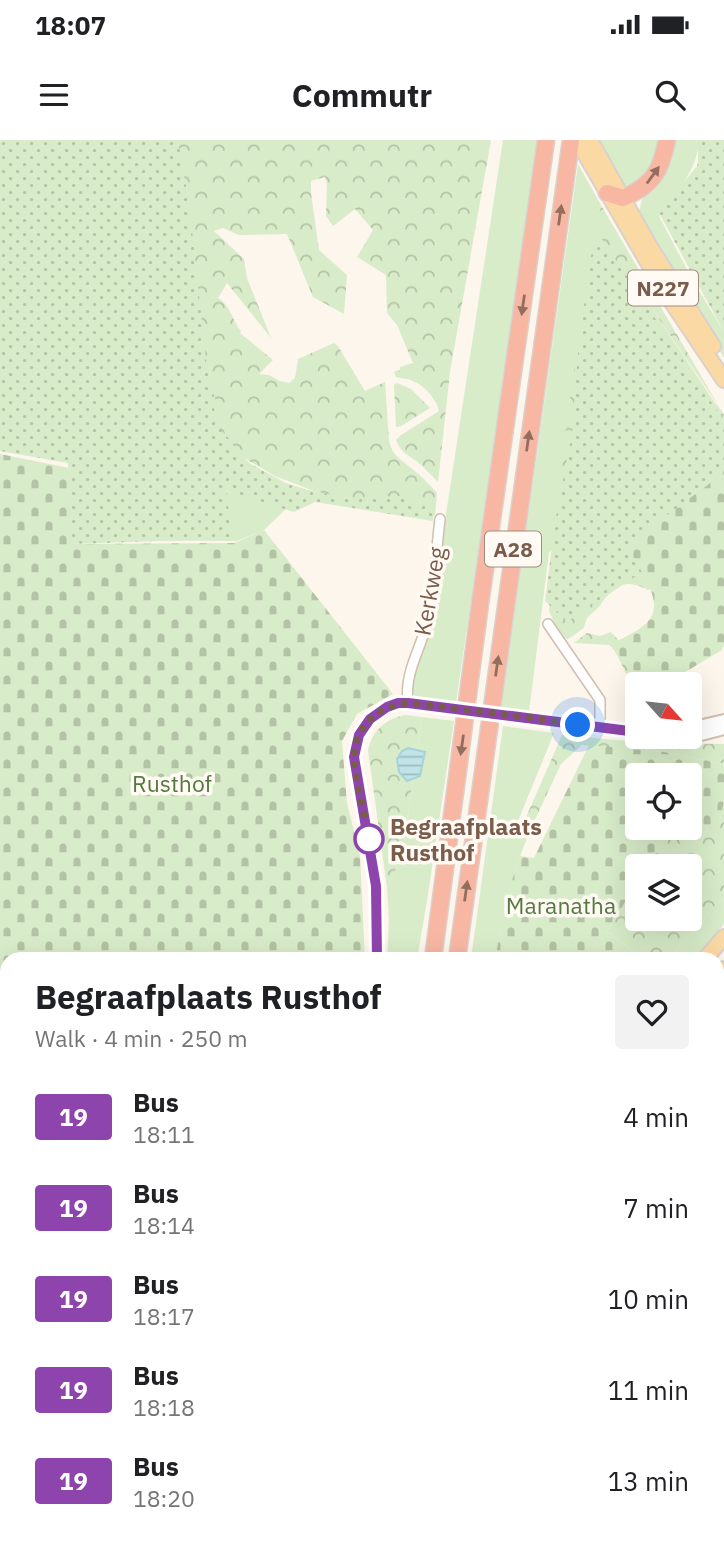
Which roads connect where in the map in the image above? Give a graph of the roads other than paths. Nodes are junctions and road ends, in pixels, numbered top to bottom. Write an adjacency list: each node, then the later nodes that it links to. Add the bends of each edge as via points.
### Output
1 (546, 140): 20 (highway, A28, one-way to 20)
2 (570, 140): 21 (highway, A28, one-way to 2)
3 (577, 140): 6 (main road, N227)
4 (590, 140): 6 (main road, N227, via 603,163)
5 (667, 140): 6 (highway, one-way to 5, via 639,191 652,180)
6 (610, 191): 7 (main road, N227); 8 (main road, N227, via 665,292)
7 (724, 364)
8 (724, 380)
9 (440, 519): 11 (street, Kerkweg, via 429,616 410,669)
10 (548, 624): 14 (street, via 600,700)
11 (408, 703): 14 (street, bridge); 19 (street, via 387,707 370,719 359,735 354,757 376,886)
12 (724, 720): 13 (street)
13 (702, 725)
14 (600, 729): 16 (street)
15 (724, 729): 17 (street)
16 (625, 731)
17 (702, 735)
18 (724, 937): 22 (main road)
19 (377, 952)
20 (434, 952)
21 (458, 952)
22 (711, 952)

